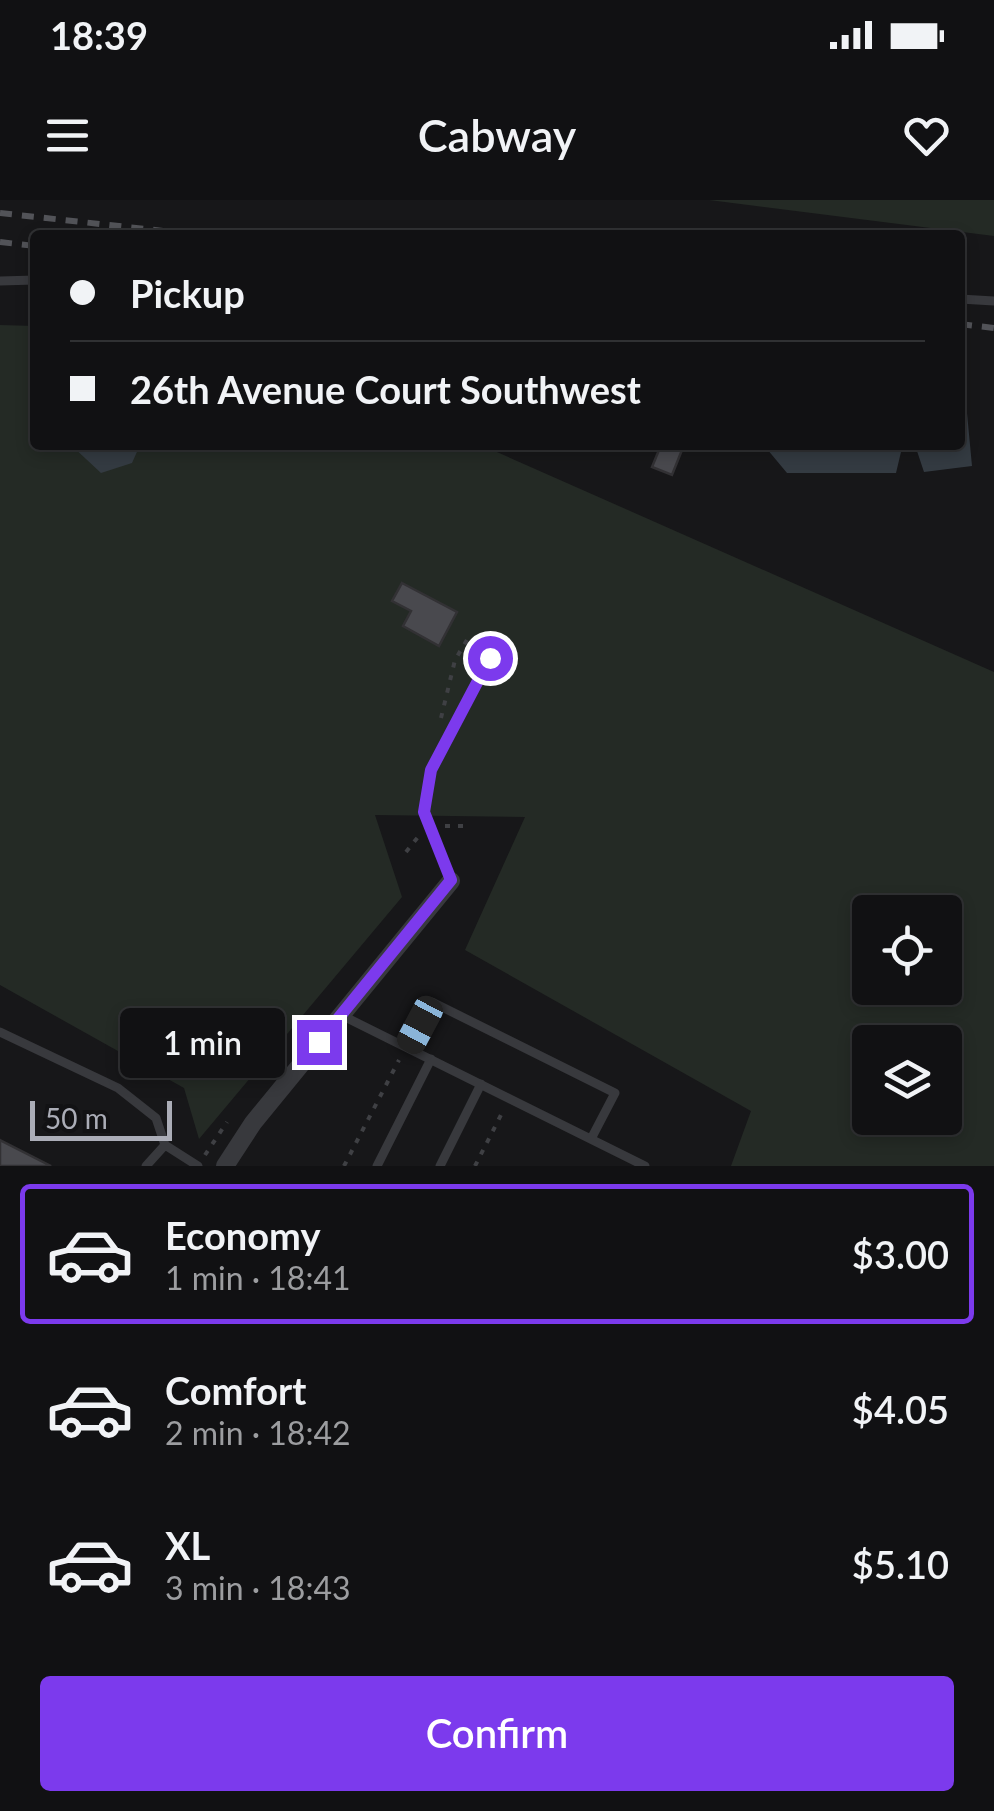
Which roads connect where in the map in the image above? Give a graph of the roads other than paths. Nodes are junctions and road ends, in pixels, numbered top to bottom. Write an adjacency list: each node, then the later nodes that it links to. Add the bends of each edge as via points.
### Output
1 (30, 280): 2 (lane)
2 (0, 281)
3 (965, 299): 4 (lane)
4 (994, 301)
5 (490, 658): 6 (lane, via 431,770 424,812)
6 (451, 880): 7 (street)
7 (341, 1015): 9 (lane); 16 (street)
8 (0, 1032): 13 (lane, via 118,1088 156,1118)
9 (408, 1048): 10 (lane); 12 (lane, via 432,1002 614,1093)
10 (431, 1059): 11 (lane); 17 (lane)
11 (481, 1084): 12 (lane); 18 (lane)
12 (591, 1139): 19 (lane)
13 (165, 1145): 14 (lane); 15 (lane)
14 (146, 1166)
15 (198, 1166)
16 (225, 1166)
17 (377, 1166)
18 (440, 1166)
19 (645, 1166)

